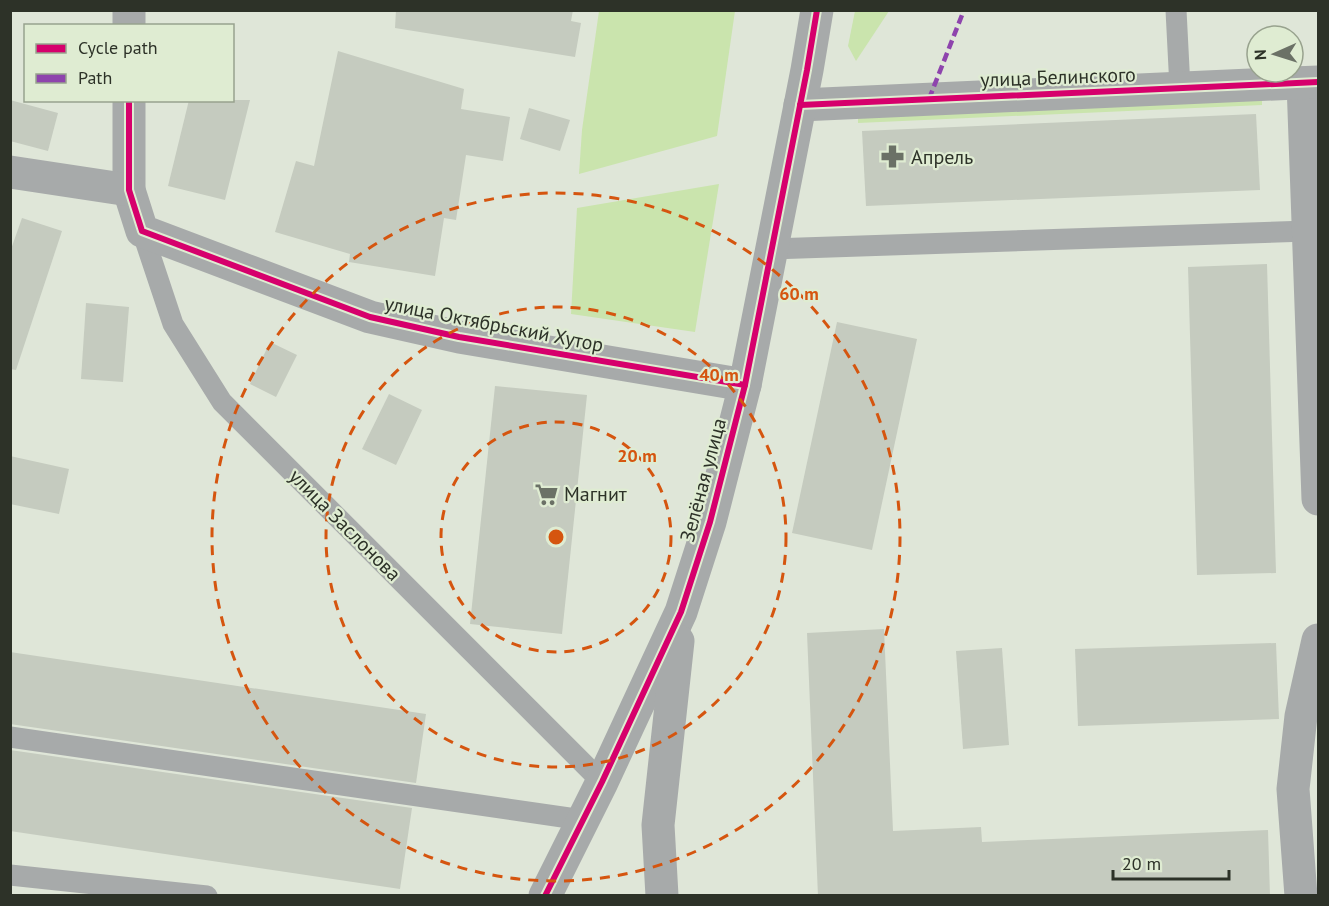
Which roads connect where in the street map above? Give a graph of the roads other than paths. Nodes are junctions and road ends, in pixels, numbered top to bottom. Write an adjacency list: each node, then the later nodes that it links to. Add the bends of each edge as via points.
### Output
1 (817, 10): 6 (street, Зелёная улица)
2 (1176, 10): 4 (lane)
3 (1311, 83): 4 (street, улица Белинского); 10 (street)
4 (1180, 88): 6 (street, улица Белинского)
5 (129, 102): 8 (street)
6 (800, 105): 11 (street, Зелёная улица)
7 (10, 172): 8 (street)
8 (129, 190): 9 (street)
9 (142, 231): 12 (street, улица Октябрьский Хутор, via 370,317 459,337); 17 (lane, улица Заслонова, via 173,324 222,402)
10 (1308, 231): 11 (lane); 13 (street)
11 (771, 249): 12 (street, Зелёная улица)
12 (745, 385): 14 (street, Зелёная улица, via 710,522)
13 (1318, 499)
14 (681, 612): 17 (street, Зелёная улица); 23 (street, Зелёная улица, via 658,825)
15 (1318, 640): 18 (street, via 1301,716)
16 (10, 737): 19 (lane)
17 (602, 782): 19 (street, Зелёная улица)
18 (1306, 788): 24 (street)
19 (583, 820): 22 (street, Зелёная улица)
20 (10, 875): 21 (lane)
21 (207, 896)
22 (545, 896)
23 (662, 896)
24 (1301, 896)

